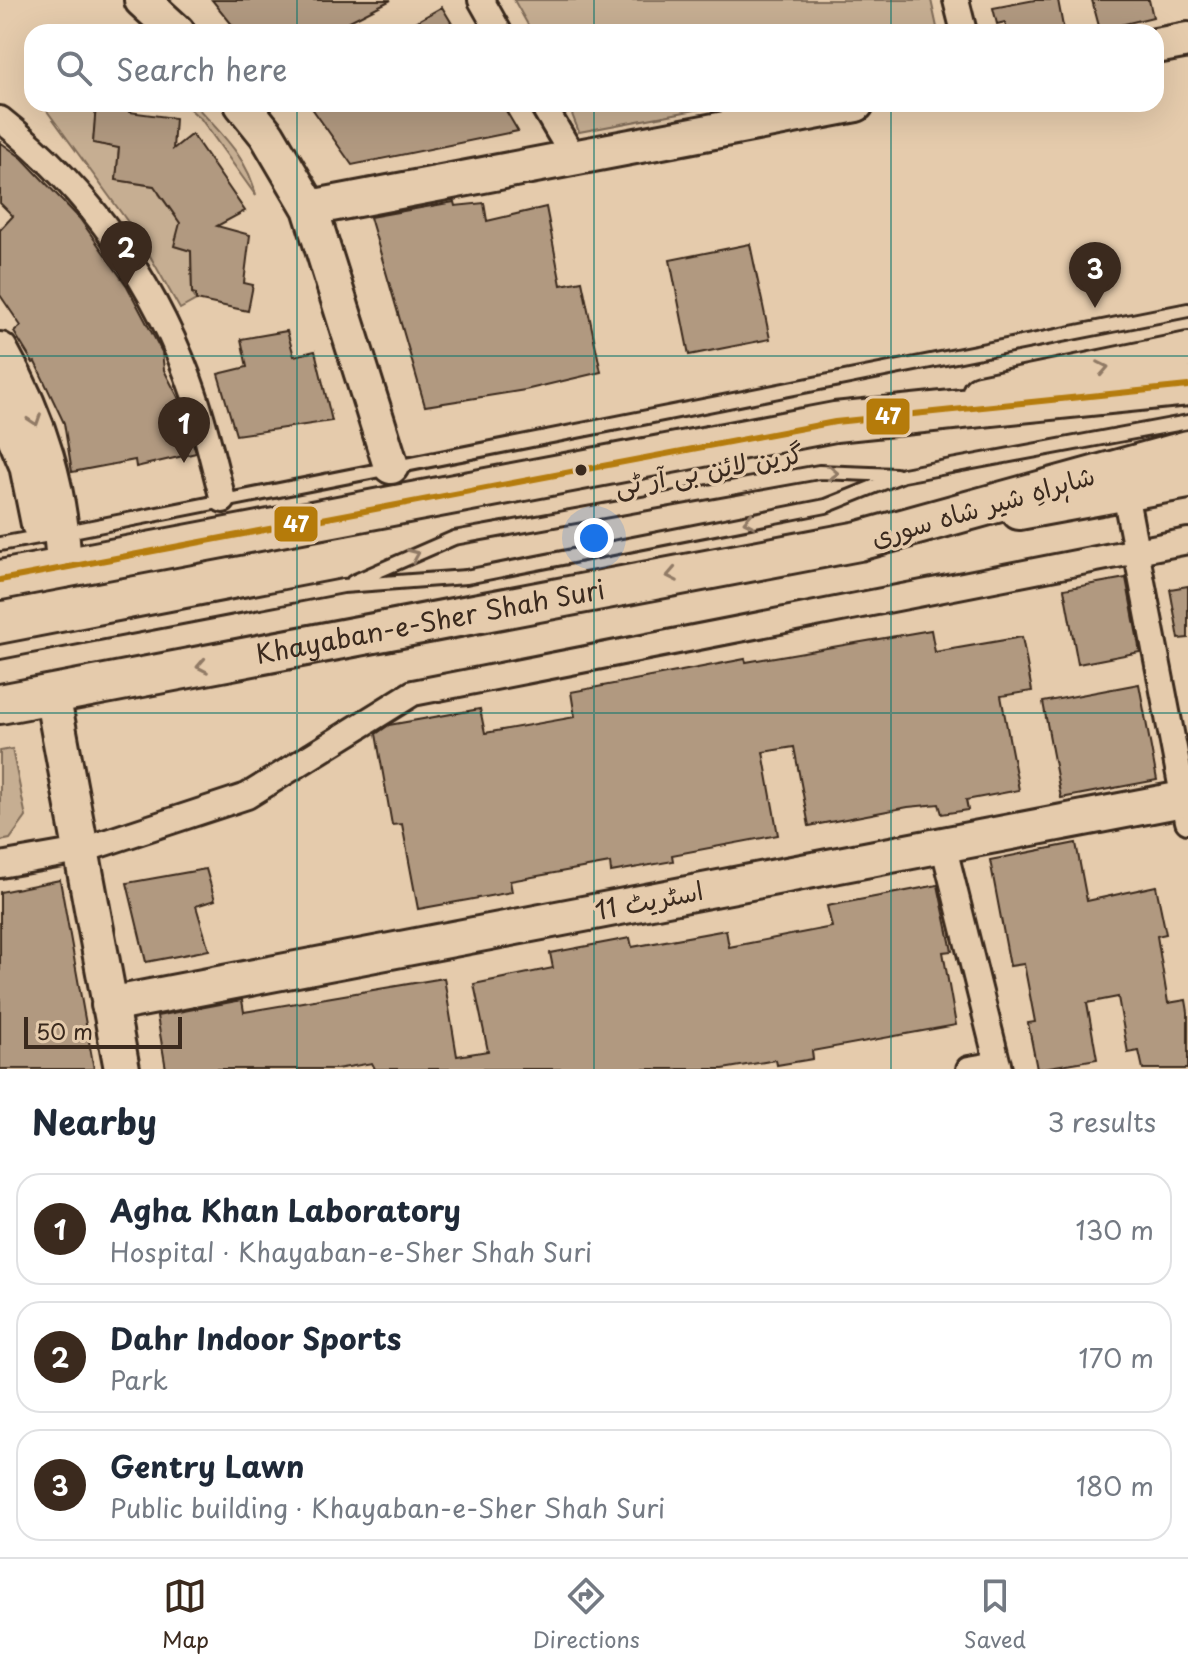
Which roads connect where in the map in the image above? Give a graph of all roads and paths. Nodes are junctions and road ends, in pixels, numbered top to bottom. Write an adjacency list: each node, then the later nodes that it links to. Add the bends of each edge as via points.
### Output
1 (142, 0): 4 (street)
2 (481, 0): 5 (street)
3 (956, 0): 6 (street)
4 (168, 24)
5 (494, 24)
6 (962, 24)
7 (1188, 40): 8 (street)
8 (1164, 44)
9 (248, 112): 14 (street)
10 (547, 112): 13 (street)
11 (814, 112): 13 (street)
12 (0, 119): 27 (street, via 33,144 90,203 148,291 194,393)
13 (574, 158): 14 (street)
14 (310, 208): 23 (street)
15 (1188, 310): 23 (lane)
16 (0, 350): 32 (street, one-way to 32, via 31,408 52,469)
17 (1188, 350): 20 (street, one-way to 17)
18 (1188, 386): 20 (main road)
19 (0, 402): 32 (street, via 27,465)
20 (835, 422): 32 (main road)
21 (1188, 422): 24 (lane, گرین لائن بی آر ٹی)
22 (1188, 450): 28 (main road, شاہراہِ شیر شاہ سوری)
23 (391, 466): 27 (lane)
24 (903, 475): 34 (lane, گرین لائن بی آر ٹی, one-way to 34, via 826,506 466,577); 34 (lane, گرین لائن بی آر ٹی, one-way to 24, via 454,538 819,472)
25 (1188, 481): 26 (street, شاہراہِ شیر شاہ سوری)
26 (1125, 493): 28 (street, شاہراہِ شیر شاہ سوری); 31 (street)
27 (223, 500): 32 (lane)
28 (859, 541): 36 (main road, Khayaban-e-Sher Shah Suri, one-way to 36)
29 (1188, 541): 31 (street)
30 (0, 544): 32 (lane)
31 (1136, 551): 38 (street); 40 (street, via 413,693 247,796)
32 (53, 553): 33 (main road)
33 (0, 580)
34 (343, 586): 35 (lane, گرین لائن بی آر ٹی)
35 (0, 652)
36 (52, 694): 37 (main road, Khayaban-e-Sher Shah Suri); 40 (street)
37 (0, 704)
38 (1187, 806): 39 (street, اسٹریٹ 11)
39 (943, 844): 42 (street, اسٹریٹ 11); 43 (street)
40 (80, 851): 41 (street); 42 (street)
41 (0, 865)
42 (109, 1005): 44 (street)
43 (999, 1066): 45 (street)
44 (122, 1069)
45 (969, 1069)

